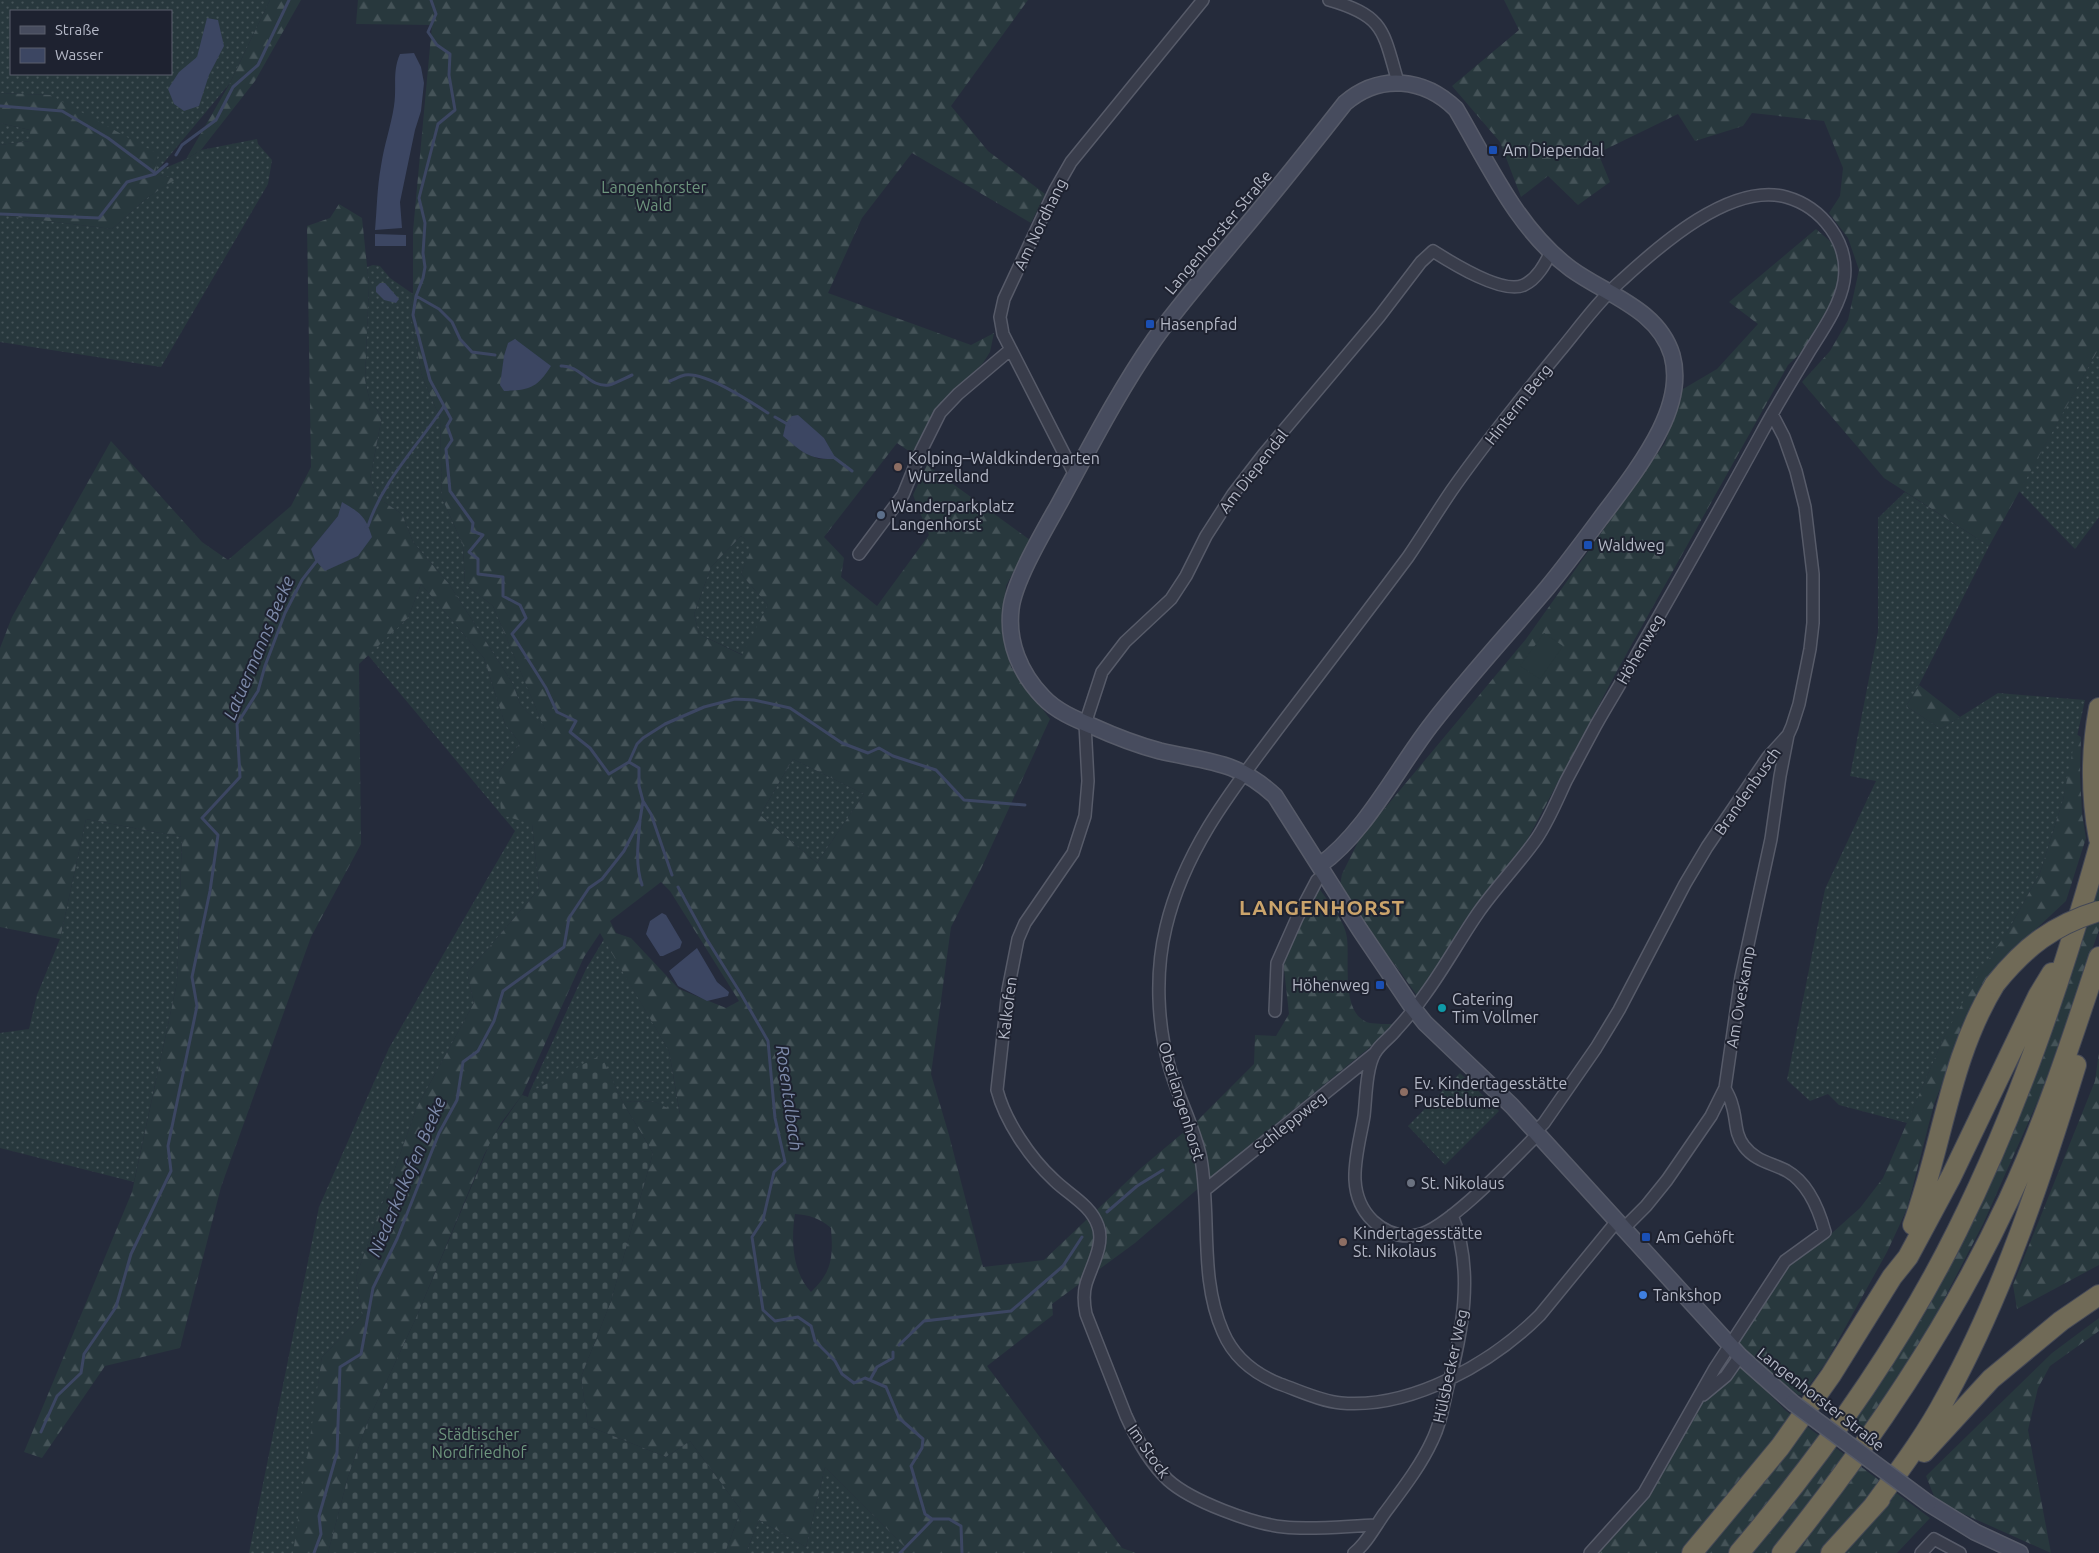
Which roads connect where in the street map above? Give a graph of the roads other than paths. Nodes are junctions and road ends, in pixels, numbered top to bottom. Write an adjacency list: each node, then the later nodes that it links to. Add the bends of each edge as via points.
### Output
1 (1203, 0): 7 (street, Am Nordhang, via 1071,162 1055,190 1004,299 1000,316)
2 (1329, 0): 3 (street, via 1352,7 1380,28 1391,52)
3 (1398, 82): 4 (street, via 1428,89 1456,109 1517,213); 9 (street, Langenhorster Straße, via 1369,88 1346,103 1155,338)
4 (1551, 252): 6 (street, via 1570,269); 12 (street, Am Diependal, via 1535,276 1524,285 1512,288 1473,274 1434,252 1421,262 1228,501 1171,598 1112,658 1102,672)
5 (1845, 275): 6 (street, Hinterm Berg, via 1841,246 1823,219 1798,201 1770,194 1731,203 1704,217 1657,249); 8 (street, Höhenweg, via 1844,287 1828,320)
6 (1609, 292): 14 (street, Hinterm Berg, via 1453,488 1405,560); 17 (street, via 1652,321 1672,356 1674,390 1661,429 1618,495 1548,587 1468,678 1355,832)
7 (1010, 350): 9 (street, Am Nordhang); 10 (street, via 940,413 903,495)
8 (1772, 414): 13 (street, Brandenbusch, via 1796,471 1805,507 1814,574 1810,649 1799,704); 21 (street, Höhenweg, via 1601,716 1543,829 1484,904)
9 (1075, 475): 12 (street, Langenhorster Straße, via 1014,594 1010,624 1016,657 1032,685 1044,699)
10 (860, 554)
11 (2099, 708): 15 (highway, via 2093,776)
12 (1085, 724): 14 (street, Langenhorster Straße, via 1135,744 1214,761); 29 (street, Kalkofen, via 1088,781 1085,816 1073,853 1029,917 1018,939 1008,990 997,1090 1005,1114 1045,1171 1096,1220 1100,1235)
13 (1788, 735): 24 (street, Am Oveskamp, via 1772,839 1741,977); 25 (street, Brandenbusch, via 1768,757 1708,847 1619,1010)
14 (1245, 772): 17 (street, Langenhorster Straße, via 1275,796); 26 (street, Oberlangenhorst, via 1193,851 1170,913 1160,961 1161,1020 1168,1063 1198,1145)
15 (2099, 839)
16 (2099, 847): 19 (highway)
17 (1323, 869): 21 (street, Langenhorster Straße); 22 (street, via 1277,963)
18 (2099, 911): 30 (highway, bridge, via 2078,917 2046,934 2014,961 1983,1004 1964,1046 1926,1191)
19 (2069, 946): 30 (highway, via 2038,996 1951,1177 1908,1257); 42 (highway, via 2014,1104 1978,1189 1928,1286 1874,1376 1829,1440)
20 (2099, 958): 36 (highway, via 2092,1013 2019,1236 1946,1397 1912,1454); 43 (highway, via 2028,1156 1957,1301 1892,1406)
21 (1413, 1008): 23 (street, Höhenweg); 25 (street, Langenhorster Straße, via 1436,1035)
22 (1275, 1011)
23 (1375, 1052): 26 (street, Schleppweg); 27 (street, Brandenbusch, via 1354,1185 1360,1204 1374,1221 1394,1234 1419,1235)
24 (1725, 1088): 28 (street, Am Oveskamp, via 1711,1116 1667,1180 1646,1206); 32 (street, via 1733,1106 1735,1129 1744,1146 1751,1154 1798,1179 1813,1200 1825,1232 1785,1261)
25 (1537, 1133): 27 (street, Brandenbusch); 28 (street, Langenhorster Straße)
26 (1204, 1185): 34 (street, Oberlangenhorst, via 1209,1275 1218,1320 1230,1346 1251,1368 1263,1377 1341,1403 1408,1394)
27 (1452, 1215): 34 (street, Hülsbecker Weg, via 1460,1244 1464,1299)
28 (1621, 1225): 32 (street, Langenhorster Straße); 34 (street, via 1527,1328 1486,1359)
29 (1090, 1273): 37 (street, Im Stock, via 1084,1303 1090,1326 1132,1431 1168,1480 1225,1511 1260,1523 1308,1528)
30 (1892, 1277): 41 (highway, via 1831,1375 1780,1447)
31 (2099, 1295): 36 (highway, via 2061,1321 1991,1379)
32 (1730, 1345): 33 (street, Langenhorster Straße); 35 (street)
33 (1740, 1356): 35 (street, via 1726,1376); 38 (street, Langenhorster Straße, bridge, via 1793,1402 1928,1503)
34 (1451, 1378): 37 (street, Hülsbecker Weg, via 1432,1442)
35 (1699, 1397): 40 (street, via 1644,1493)
36 (1872, 1508): 44 (highway)
37 (1376, 1525): 39 (street, Hülsbecker Weg)
38 (2014, 1552)
39 (1354, 1553)
40 (1590, 1553)
41 (1692, 1553)
42 (1739, 1553)
43 (1782, 1553)
44 (1831, 1553)
45 (1921, 1553): 46 (street, via 1934,1539)
46 (1960, 1553)

